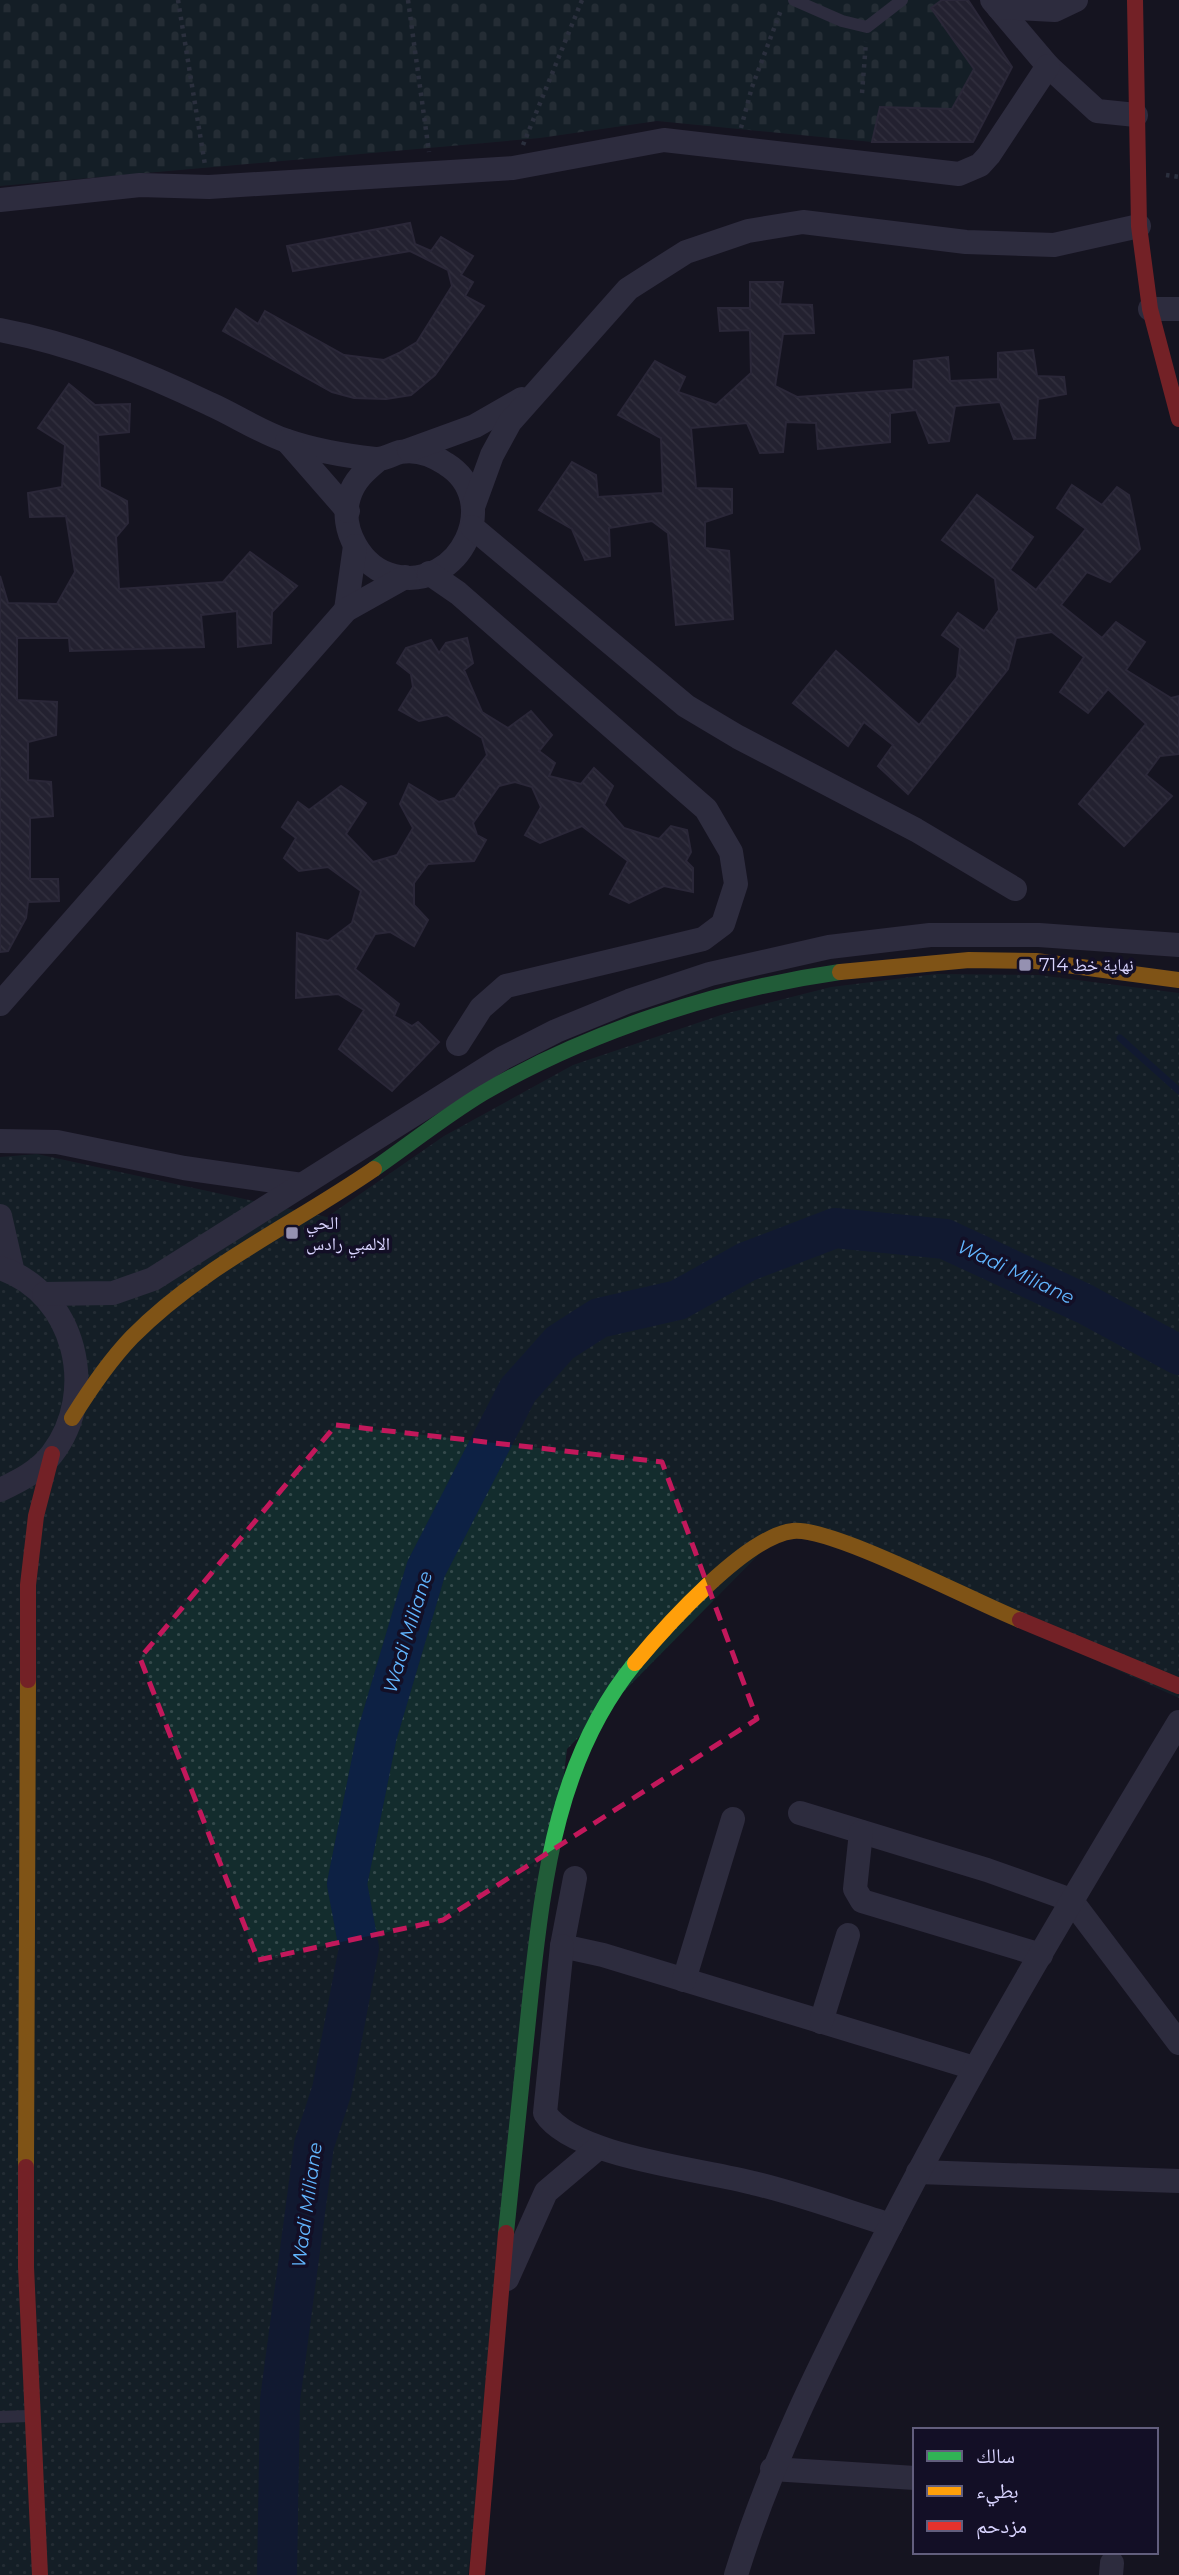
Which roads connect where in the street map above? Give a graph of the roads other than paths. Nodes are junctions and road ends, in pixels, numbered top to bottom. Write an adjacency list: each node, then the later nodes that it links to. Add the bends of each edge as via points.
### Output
1 (794, 0): 2 (lane, via 867,27)
2 (902, 0)
3 (1076, 0): 5 (street, via 1055,10)
4 (1135, 0): 7 (street)
5 (995, 3): 6 (street)
6 (1048, 66): 7 (street, via 1097,111); 8 (street, via 989,155 980,165 959,174 664,140 513,168 209,187 140,185)
7 (1136, 115): 9 (street)
8 (0, 200)
9 (1139, 226): 10 (street); 13 (street, via 1054,245 966,242 803,222 748,231 687,252 628,289)
10 (1150, 309): 11 (street); 14 (street)
11 (1179, 309)
12 (0, 330): 15 (street, via 101,356)
13 (540, 387): 16 (street, via 475,426); 19 (street, via 499,441)
14 (1179, 419)
15 (287, 441): 17 (street); 18 (street)
16 (402, 452): 17 (street); 19 (street, via 427,454 449,465 465,484)
17 (378, 460): 18 (street, via 360,476)
18 (348, 511): 20 (street)
19 (472, 517): 21 (street, via 460,554 441,570); 23 (street, via 687,706 908,825)
20 (355, 546): 21 (street, via 371,565 393,576); 22 (street)
21 (417, 575): 22 (street); 27 (street, via 458,593 706,809 731,852 736,884 723,924 703,939 506,986 481,1008)
22 (346, 610): 26 (street)
23 (1015, 889)
24 (1179, 945): 29 (street, via 1039,934 930,935 818,949 710,974 629,1001 535,1042 443,1094)
25 (1179, 980): 33 (street, via 1036,961 935,962 778,984 651,1019 586,1044 501,1083 200,1279 126,1344)
26 (0, 1004)
27 (458, 1044)
28 (0, 1141): 29 (street, via 57,1142 184,1168)
29 (302, 1185): 32 (street, via 153,1279 113,1293)
30 (0, 1216): 31 (street)
31 (6, 1270): 32 (street)
32 (44, 1294): 33 (street, via 68,1331 76,1364)
33 (72, 1418): 34 (street)
34 (52, 1454): 35 (street, via 25,1479); 55 (street, via 36,1516 28,1585 26,2267)
35 (0, 1490)
36 (1179, 1686): 54 (street, via 808,1532 780,1535 718,1577 620,1678 593,1724 567,1789 547,1875 532,1977)
37 (1179, 1723): 42 (street)
38 (800, 1813): 40 (street)
39 (733, 1819): 46 (street)
40 (861, 1832): 42 (street); 45 (street, via 855,1889 862,1901)
41 (575, 1878): 44 (street)
42 (1072, 1900): 45 (street); 48 (street)
43 (848, 1934): 47 (street)
44 (562, 1947): 46 (street); 50 (street, via 545,2113 561,2130)
45 (1041, 1955): 49 (street)
46 (684, 1980): 47 (street)
47 (821, 2022): 49 (street)
48 (1179, 2043)
49 (974, 2068): 51 (street)
50 (598, 2148): 53 (street, via 755,2183); 54 (street, via 546,2192)
51 (918, 2172): 52 (street); 53 (street)
52 (1179, 2181)
53 (891, 2225): 57 (street)
54 (501, 2288): 60 (street)
55 (33, 2416): 56 (lane); 59 (street)
56 (0, 2417)
57 (772, 2469): 58 (street); 61 (street)
58 (913, 2478)
59 (40, 2575)
60 (477, 2575)
61 (736, 2575)

